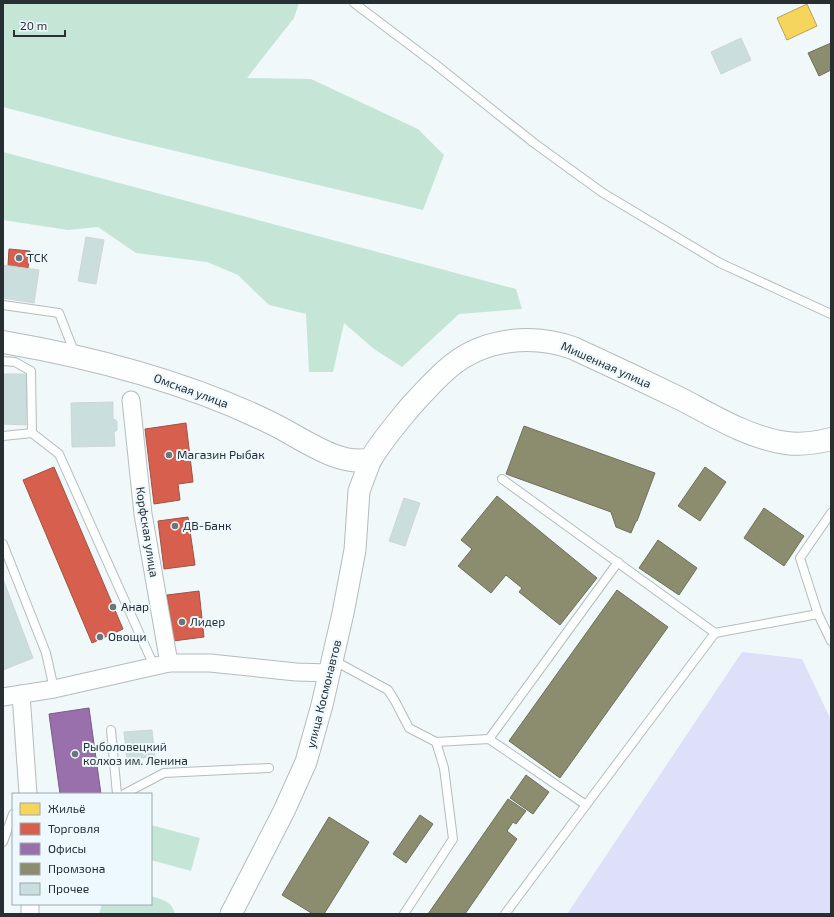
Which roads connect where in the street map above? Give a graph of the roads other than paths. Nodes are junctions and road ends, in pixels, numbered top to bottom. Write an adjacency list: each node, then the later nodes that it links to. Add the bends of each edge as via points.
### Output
1 (354, 3): 3 (lane, via 534,143 603,193 720,262)
2 (3, 305): 5 (lane, via 59,313)
3 (831, 314)
4 (3, 342): 5 (main road, Омская улица)
5 (76, 357): 11 (main road, Омская улица, via 143,374 220,400 343,459)
6 (3, 361): 8 (lane, via 15,362 31,371)
7 (131, 400): 19 (street, Корфская улица)
8 (32, 433): 9 (lane); 19 (lane, via 59,454)
9 (3, 436)
10 (831, 439): 11 (main road, Мишенная улица, via 802,444 762,437 573,348 550,341 527,340 484,347 453,364 418,398)
11 (371, 459): 20 (street, улица Космонавтов, via 359,491 355,550)
12 (502, 479): 15 (lane)
13 (831, 513): 16 (lane, via 800,558)
14 (3, 544): 21 (lane, via 46,653)
15 (618, 562): 17 (lane); 25 (lane)
16 (818, 614): 17 (lane); 18 (lane)
17 (715, 633): 33 (lane)
18 (831, 641)
19 (162, 664): 20 (street, via 210,663 296,672); 21 (street)
20 (331, 666): 26 (lane, via 388,690 409,728); 36 (street, улица Космонавтов, via 304,768)
21 (54, 689): 22 (street)
22 (22, 694): 23 (street); 28 (street)
23 (3, 697)
24 (111, 730): 31 (lane)
25 (489, 739): 26 (lane); 33 (lane)
26 (436, 742): 37 (lane, via 444,768 452,839)
27 (269, 768): 32 (lane, via 164,773)
28 (26, 776): 29 (lane); 30 (street)
29 (20, 793)
30 (28, 793)
31 (117, 793)
32 (126, 793)
33 (586, 805): 38 (lane)
34 (12, 817): 35 (lane)
35 (3, 842)
36 (231, 914)
37 (404, 914)
38 (505, 914)

